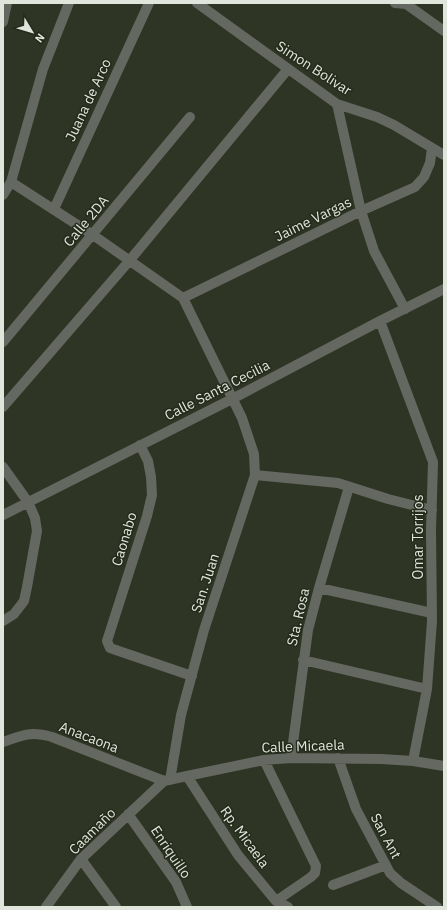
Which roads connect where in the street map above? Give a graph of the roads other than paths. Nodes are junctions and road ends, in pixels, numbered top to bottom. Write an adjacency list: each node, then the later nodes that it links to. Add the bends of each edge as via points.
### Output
1 (7, 3): 7 (street)
2 (69, 3): 14 (street, via 43,69)
3 (148, 3): 16 (street, Juana de Arco)
4 (197, 3): 9 (street, Simon Bolivar)
5 (395, 3): 6 (street)
6 (407, 4): 8 (street)
7 (3, 22)
8 (444, 31)
9 (288, 69): 10 (street, Simon Bolivar); 19 (street)
10 (337, 104): 12 (street, Simon Bolivar, via 377,117); 17 (street)
11 (190, 117): 18 (street, Calle 2DA)
12 (432, 148): 13 (street, Simon Bolivar); 17 (street, Jaime Vargas, via 430,163 416,187)
13 (444, 155)
14 (11, 182): 15 (street); 16 (street)
15 (3, 195)
16 (54, 209): 18 (street)
17 (361, 211): 21 (street, Jaime Vargas); 22 (street, via 374,251)
18 (93, 235): 19 (street); 24 (street, Calle 2DA)
19 (130, 260): 21 (street); 26 (street)
20 (444, 289): 22 (street, Calle Santa Cecilia)
21 (183, 298): 25 (street, San. Juan)
22 (405, 309): 23 (street, Calle Santa Cecilia)
23 (380, 321): 25 (street, Calle Santa Cecilia); 32 (street, Omar Torrijos, via 433,462)
24 (3, 342)
25 (234, 398): 27 (street, Calle Santa Cecilia); 29 (street, San. Juan, via 248,432 254,454)
26 (3, 407)
27 (140, 445): 31 (street, Calle Santa Cecilia); 38 (street, Caonabo, via 148,461 152,495 107,641 110,648)
28 (3, 467): 31 (street)
29 (255, 474): 30 (street, via 338,483); 38 (street, San. Juan, via 204,630)
30 (349, 487): 32 (street); 34 (street, Sta. Rosa)
31 (28, 502): 33 (street, Calle Santa Cecilia); 36 (street, via 36,518 37,531 27,587 24,601 14,614)
32 (432, 510): 35 (street, Omar Torrijos)
33 (3, 515)
34 (319, 588): 35 (street); 37 (street, Sta. Rosa)
35 (432, 613): 39 (street, Omar Torrijos)
36 (3, 621)
37 (303, 660): 39 (street); 41 (street, Sta. Rosa)
38 (192, 676): 47 (street, San. Juan)
39 (427, 689): 44 (street, Omar Torrijos)
40 (3, 742): 47 (street, Anacaona, via 37,733)
41 (291, 758): 42 (street, Calle Micaela); 43 (street, Calle Micaela)
42 (338, 758): 44 (street, Calle Micaela); 50 (street, San Ant, via 356,809)
43 (264, 760): 46 (street, Calle Micaela); 52 (street, via 316,866 311,877)
44 (413, 761): 45 (street, Calle Micaela)
45 (444, 766)
46 (186, 776): 47 (street, Calle Micaela); 52 (street, Rp. Micaela, via 238,855)
47 (167, 781): 48 (street, Caamaño)
48 (128, 814): 49 (street, Caamaño); 55 (street, Enriquillo, via 176,882)
49 (81, 859): 53 (street, Caamaño); 54 (street)
50 (386, 865): 51 (street); 57 (street, San Ant, via 390,873 401,883)
51 (333, 885)
52 (276, 901): 56 (street, Rp. Micaela)
53 (46, 907)
54 (116, 907)
55 (188, 907)
56 (288, 907)
57 (437, 907)

